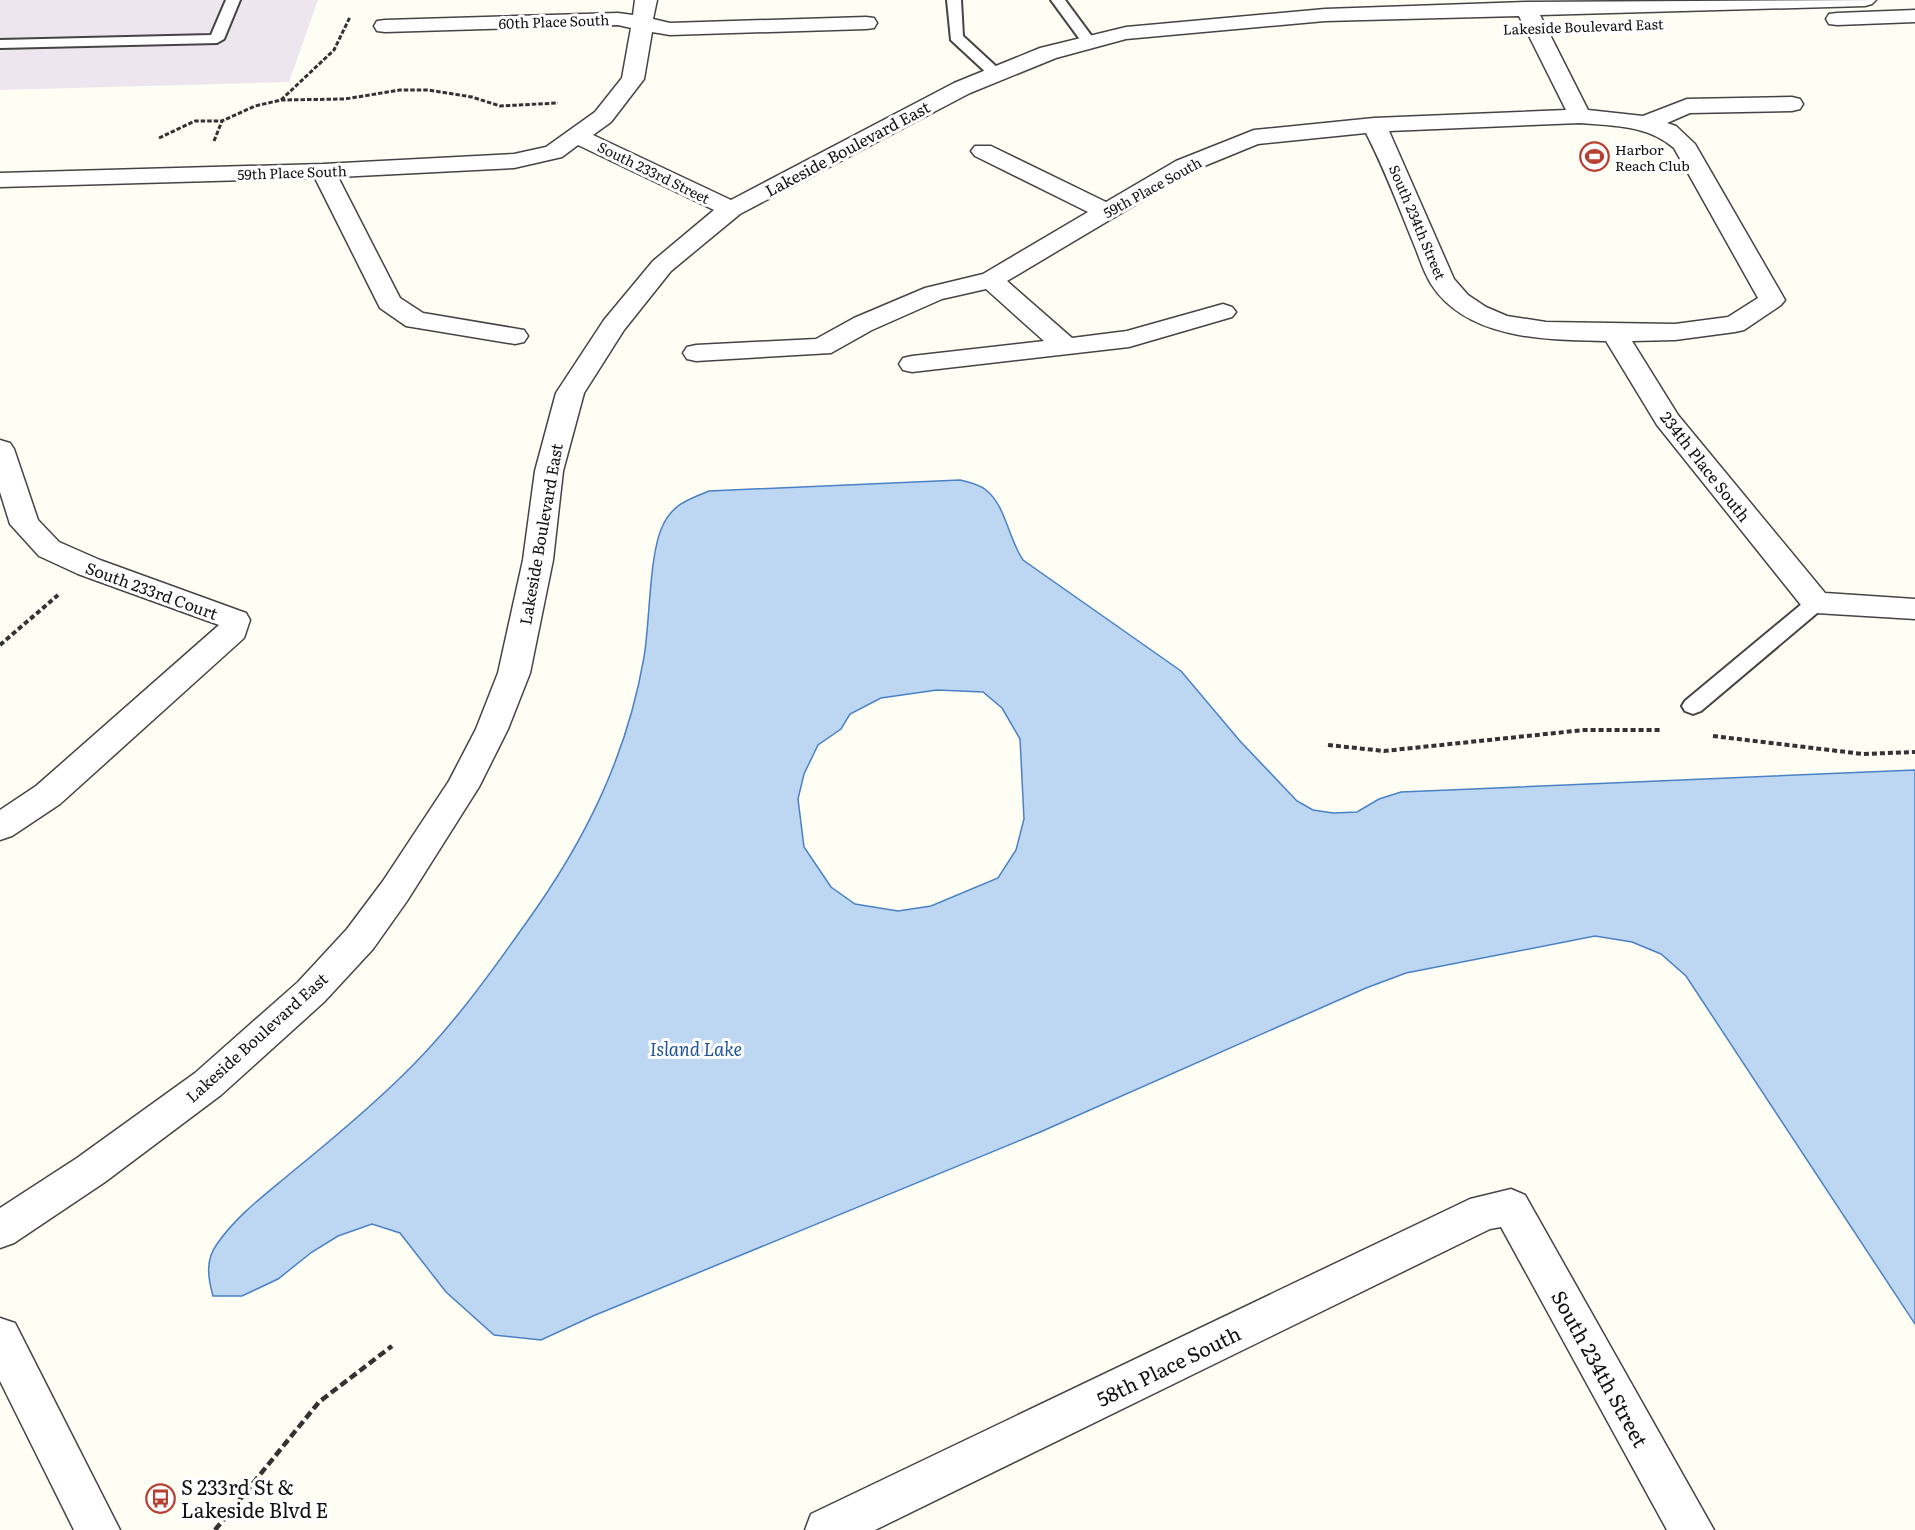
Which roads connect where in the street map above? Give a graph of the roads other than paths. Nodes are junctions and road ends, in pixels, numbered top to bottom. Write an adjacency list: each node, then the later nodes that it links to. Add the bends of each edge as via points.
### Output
1 (233, 0): 14 (lane, via 217,39)
2 (646, 0): 11 (street, 59th Place South)
3 (954, 0): 15 (lane, via 956,37)
4 (1058, 0): 13 (lane)
5 (1244, 0): 9 (street)
6 (1865, 0): 8 (street, Lakeside Boulevard East)
7 (1915, 16): 8 (street, Lakeside Boulevard East)
8 (1531, 18): 9 (street, Lakeside Boulevard East, via 1332,34); 17 (street)
9 (1251, 22): 13 (street, Lakeside Boulevard East, via 1126,33)
10 (866, 23): 11 (street, 60th Place South, via 670,29)
11 (642, 24): 12 (street, 60th Place South, via 618,19); 20 (street, 59th Place South, via 633,79 603,117)
12 (385, 26)
13 (1089, 42): 15 (street, Lakeside Boulevard East)
14 (0, 45)
15 (996, 74): 24 (street, Lakeside Boulevard East, via 952,93)
16 (1792, 104): 19 (street, via 1687,106)
17 (1580, 116): 18 (street, 59th Place South); 19 (street, 59th Place South)
18 (1374, 125): 25 (street, 59th Place South, via 1254,137 1184,166); 28 (street, South 234th Street, via 1444,285 1470,308 1506,324 1553,332)
19 (1657, 127): 28 (street, via 1683,144 1772,300 1735,324 1675,332)
20 (577, 135): 22 (street, 59th Place South, via 554,152 514,161); 24 (street, South 233rd Street)
21 (983, 151): 25 (street)
22 (323, 171): 23 (street, 59th Place South); 29 (street, via 389,303 415,320)
23 (0, 180)
24 (731, 209): 39 (street, Lakeside Boulevard East, via 662,266 613,326 570,393 549,471 538,560 514,673 492,729 462,787 395,891 360,939 311,992 208,1084 91,1170)
25 (1107, 212): 26 (street, 59th Place South)
26 (991, 280): 30 (street); 31 (street, 59th Place South, via 934,293 822,347)
27 (1222, 312): 30 (street, via 1129,339)
28 (1614, 333): 34 (street, 234th Place South, via 1667,419)
29 (515, 336)
30 (1067, 347): 32 (street)
31 (696, 353)
32 (912, 363)
33 (0, 449): 37 (street, South 233rd Court, via 25,524 49,549 235,620 233,631 48,795)
34 (1816, 603): 35 (street); 36 (lane)
35 (1915, 609)
36 (1693, 706)
37 (0, 828)
38 (1510, 1207): 42 (street, 58th Place South, via 1484,1212); 43 (street, South 234th Street)
39 (0, 1230)
40 (0, 1337): 41 (street)
41 (98, 1530)
42 (827, 1530)
43 (1692, 1530)

